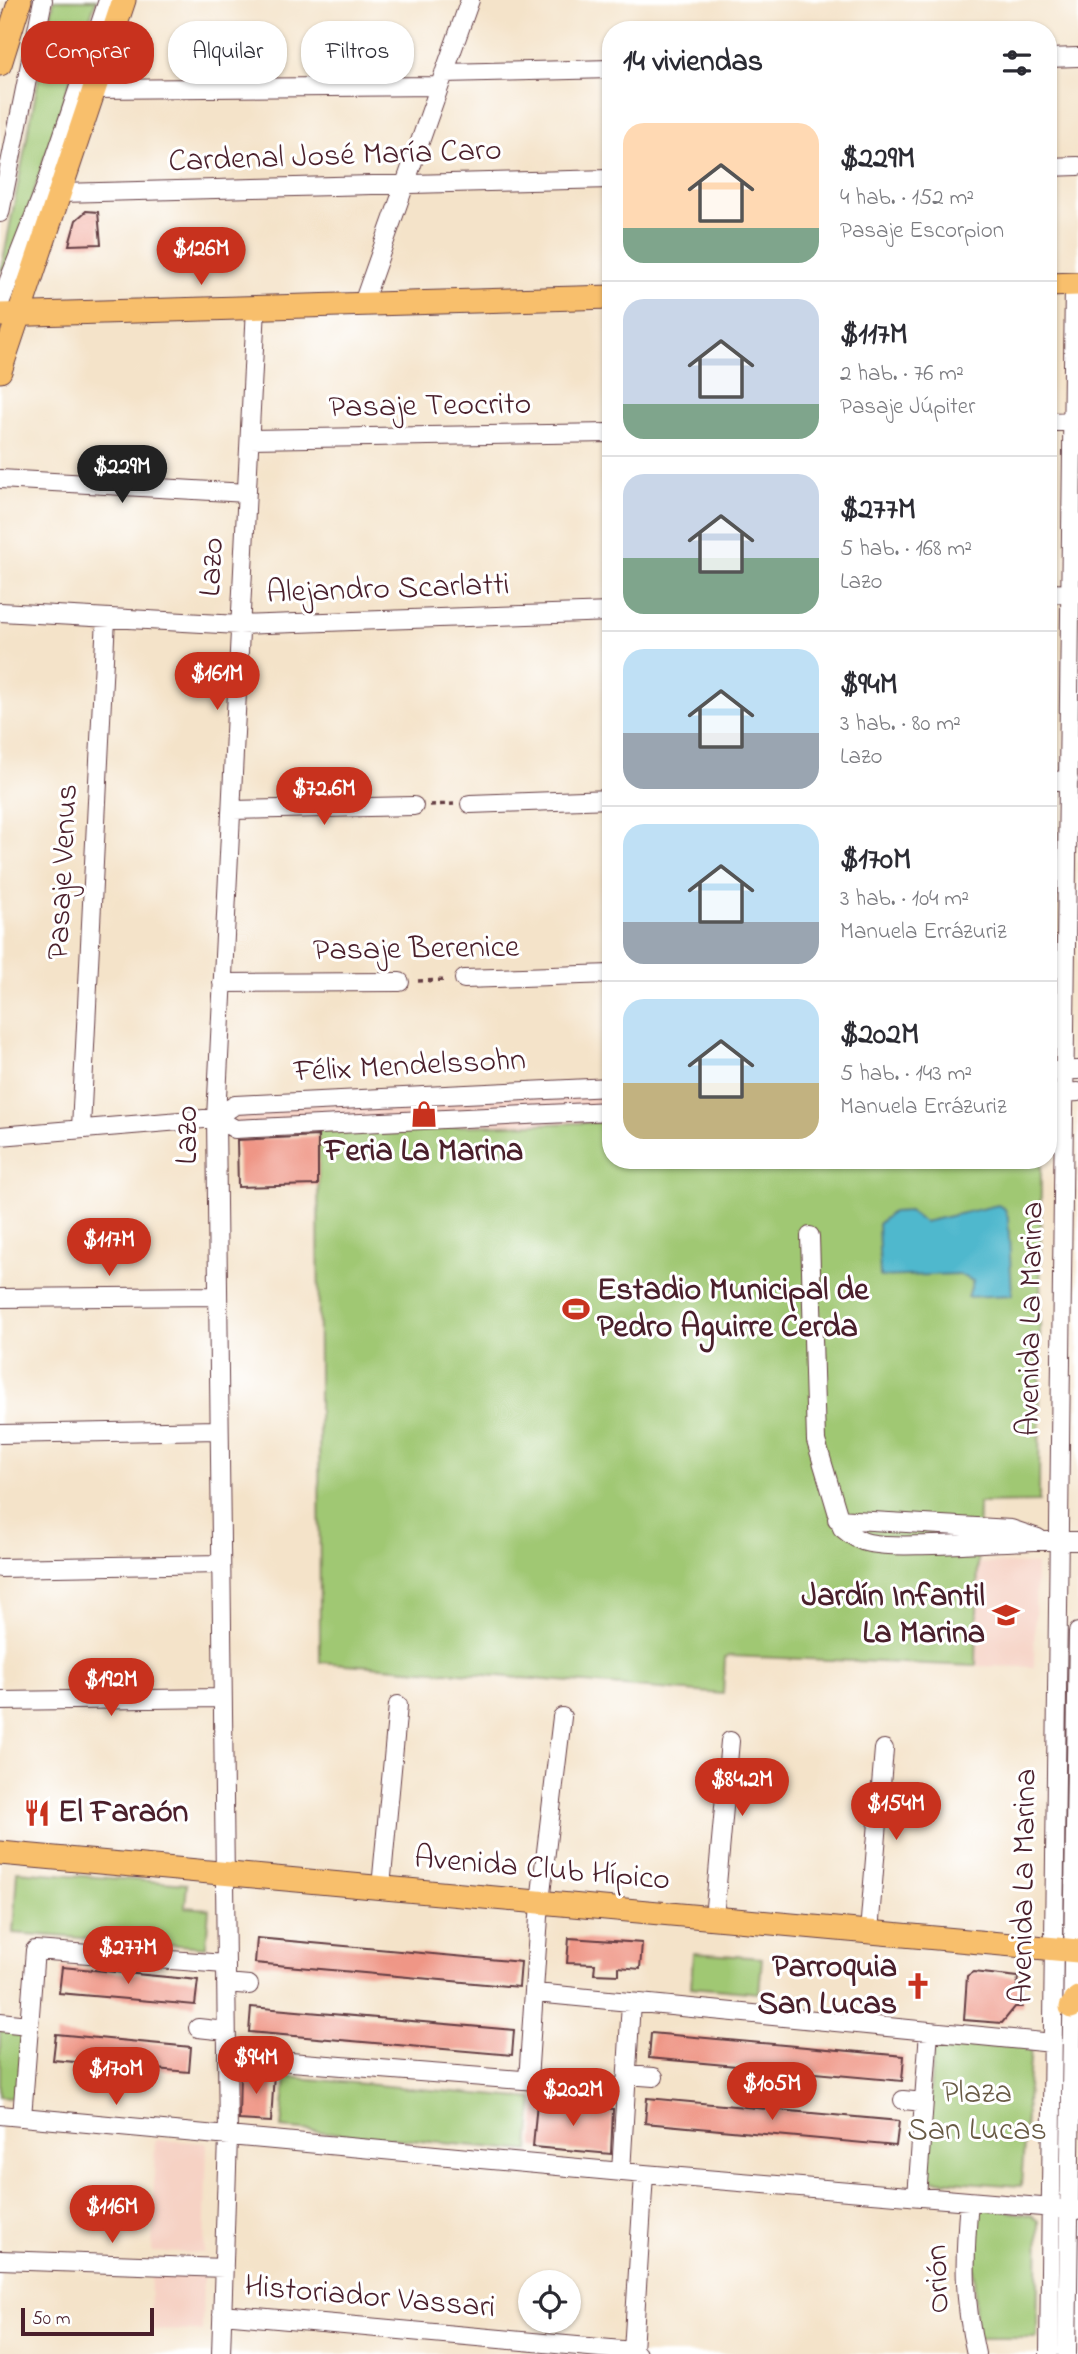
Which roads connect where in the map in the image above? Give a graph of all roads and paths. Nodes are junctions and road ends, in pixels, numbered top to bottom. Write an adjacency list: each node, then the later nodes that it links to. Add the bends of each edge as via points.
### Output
1 (20, 0): 8 (main road)
2 (43, 0): 17 (street)
3 (108, 0): 23 (street)
4 (124, 0): 11 (main road)
5 (470, 0): 10 (street)
6 (1078, 57): 7 (street)
7 (1057, 58)
8 (0, 64)
9 (602, 70): 10 (street)
10 (442, 79): 11 (street); 15 (street)
11 (94, 89): 16 (main road)
12 (1078, 166): 13 (street)
13 (1057, 167)
14 (602, 179): 15 (street, Cardenal José María Caro)
15 (405, 185): 16 (street, Cardenal José María Caro); 21 (street)
16 (61, 193): 23 (main road)
17 (0, 213)
18 (1076, 284): 19 (main road); 25 (street, Avenida La Marina)
19 (1057, 285)
20 (602, 297): 21 (main road)
21 (363, 303): 22 (main road)
22 (256, 307): 23 (main road); 28 (street, Lazo)
23 (6, 311): 24 (main road)
24 (0, 371)
25 (1076, 421): 26 (street); 32 (street, Avenida La Marina)
26 (1057, 422)
27 (602, 433): 28 (street, Pasaje Teocrito)
28 (250, 439): 30 (street, Lazo)
29 (0, 478): 30 (street)
30 (247, 493): 36 (street, Lazo)
31 (1057, 593): 32 (street)
32 (1075, 593): 37 (street, Avenida La Marina)
33 (0, 612): 35 (street, Alejandro Scarlatti)
34 (602, 612): 36 (street, Alejandro Scarlatti)
35 (106, 618): 36 (street, Alejandro Scarlatti); 54 (street, Pasaje Venus)
36 (239, 625): 42 (street, Lazo)
37 (1069, 780): 38 (street); 43 (street, Avenida La Marina)
38 (1057, 781)
39 (602, 799): 40 (street)
40 (470, 804): 41 (path)
41 (414, 806): 42 (street)
42 (233, 810): 48 (street, Lazo)
43 (1073, 881): 44 (street, Avenida La Marina)
44 (1057, 963): 49 (street, Avenida La Marina)
45 (602, 974): 46 (street, Pasaje Berenice)
46 (464, 979): 47 (path, Pasaje Berenice)
47 (400, 982): 48 (street, Pasaje Berenice)
48 (222, 983): 53 (street, Lazo)
49 (1064, 1071): 51 (street, Avenida La Marina)
50 (602, 1087): 53 (street, Félix Mendelssohn, via 235,1105)
51 (1063, 1093): 59 (street, Avenida La Marina)
52 (602, 1111): 53 (street, Félix Mendelssohn, via 235,1129)
53 (216, 1118): 54 (street, Félix Mendelssohn); 57 (street, Lazo)
54 (81, 1128): 55 (street, Félix Mendelssohn)
55 (0, 1136)
56 (810, 1236): 63 (street, via 816,1441)
57 (218, 1296): 58 (street); 60 (street, Lazo)
58 (0, 1298)
59 (1070, 1379): 62 (street, Avenida La Marina)
60 (219, 1430): 61 (street); 66 (street, Lazo)
61 (0, 1434)
62 (1069, 1441): 64 (street, Avenida La Marina)
63 (837, 1519): 64 (street, via 1011,1529); 64 (street, via 851,1536 867,1543)
64 (1050, 1540): 65 (street); 69 (street, Avenida La Marina)
65 (1078, 1541)
66 (221, 1563): 67 (street); 71 (street, Lazo)
67 (0, 1568)
68 (1078, 1632): 70 (street, Avenida La Marina)
69 (1058, 1659): 70 (street); 77 (street, Avenida La Marina)
70 (1077, 1659): 78 (street, Avenida La Marina)
71 (222, 1698): 72 (street); 80 (street, Lazo)
72 (0, 1701)
73 (398, 1705): 81 (street)
74 (562, 1717): 82 (street)
75 (730, 1741): 83 (street)
76 (884, 1749): 84 (street)
77 (1056, 1782): 78 (street); 85 (street, Avenida La Marina)
78 (1075, 1783): 85 (street, Avenida La Marina)
79 (0, 1853): 80 (main road, Avenida Club Hípico)
80 (224, 1873): 81 (main road, Avenida Club Hípico); 86 (street, Lazo)
81 (381, 1887): 82 (main road, Avenida Club Hípico)
82 (540, 1902): 83 (main road, Avenida Club Hípico); 89 (street)
83 (714, 1918): 84 (main road, Avenida Club Hípico)
84 (870, 1932): 85 (main road, Avenida Club Hípico)
85 (1068, 1950): 91 (street, Avenida La Marina); 97 (street, Avenida La Marina)
86 (225, 1964): 87 (street, Lazo); 93 (street, via 35,1950)
87 (226, 1983): 88 (street); 95 (street, Lazo)
88 (249, 1986)
89 (536, 1993): 90 (street); 100 (street)
90 (631, 2002): 96 (street); 101 (street)
91 (1075, 2003): 111 (street, Avenida La Marina)
92 (0, 2022): 93 (street)
93 (28, 2025): 105 (street)
94 (198, 2028): 95 (street)
95 (226, 2031): 98 (street, Lazo)
96 (929, 2031): 97 (street); 103 (street)
97 (1053, 2043): 111 (street, Avenida La Marina)
98 (227, 2057): 100 (street); 106 (street, Lazo)
99 (654, 2077): 101 (street)
100 (528, 2080): 101 (street)
101 (626, 2082): 107 (street)
102 (902, 2100): 103 (street)
103 (924, 2102): 109 (street)
104 (0, 2115): 105 (street)
105 (22, 2117): 106 (street)
106 (228, 2137): 107 (street); 113 (street, Lazo)
107 (621, 2172): 108 (street)
108 (644, 2174): 109 (street); 115 (street)
109 (917, 2197): 110 (street)
110 (969, 2201): 111 (street); 117 (street, Orión, via 965,2302)
111 (1066, 2209): 118 (street, Avenida La Marina); 119 (street, Avenida La Marina)
112 (0, 2260): 113 (street, Historiador Vassari)
113 (224, 2268): 114 (street, Lazo)
114 (222, 2314): 115 (street, Historiador Vassari); 116 (street, Lazo)
115 (635, 2352)
116 (221, 2354)
117 (976, 2354)
118 (1049, 2354)
119 (1066, 2354)

